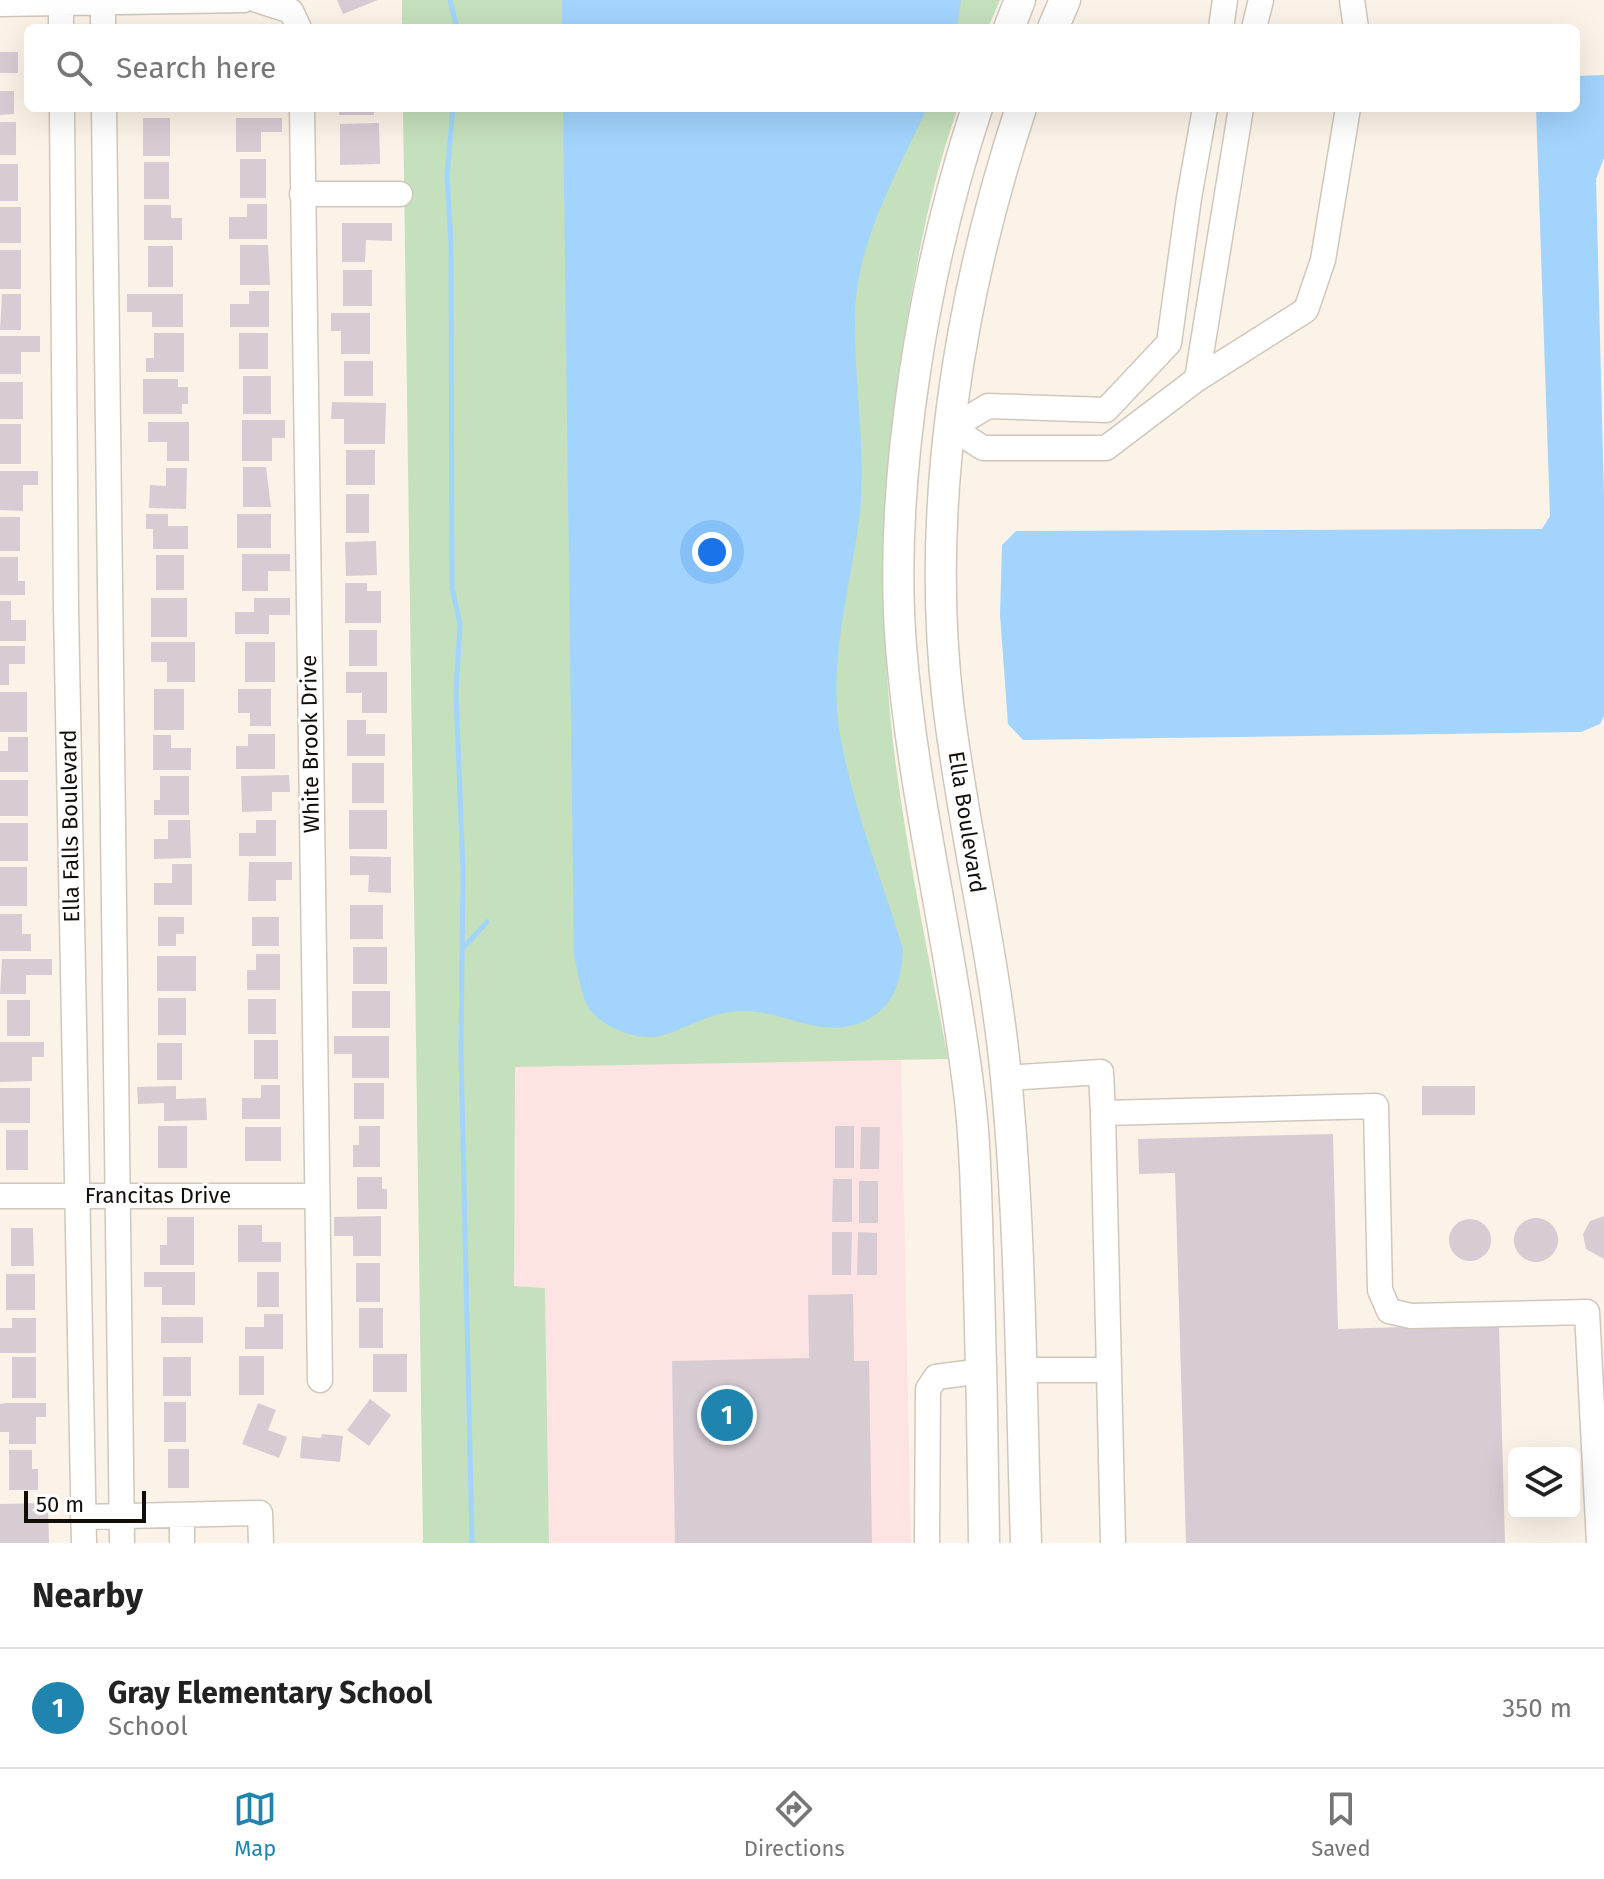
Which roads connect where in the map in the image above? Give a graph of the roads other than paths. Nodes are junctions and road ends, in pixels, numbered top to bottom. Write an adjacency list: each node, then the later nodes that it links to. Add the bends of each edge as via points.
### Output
1 (244, 0): 9 (street)
2 (257, 0): 11 (street)
3 (1020, 0): 14 (main road)
4 (1065, 0): 15 (main road)
5 (1225, 0): 16 (street)
6 (1261, 0): 17 (street)
7 (1352, 0): 18 (street)
8 (61, 1): 9 (street); 10 (street); 12 (street)
9 (103, 1): 13 (street)
10 (0, 4)
11 (295, 20)
12 (61, 24)
13 (103, 24)
14 (1011, 24)
15 (1055, 24)
16 (1222, 24)
17 (1255, 24)
18 (1355, 24)
19 (62, 112): 30 (street, Ella Falls Boulevard)
20 (104, 112): 31 (street, Ella Falls Boulevard)
21 (302, 112): 27 (street, White Brook Drive)
22 (976, 112): 32 (main road, Ella Boulevard, via 935,264)
23 (1020, 112): 33 (main road, Ella Boulevard, via 982,246)
24 (1204, 112): 33 (street, via 1169,343 1106,410 988,406)
25 (1240, 112): 29 (street)
26 (1347, 112): 29 (street, via 1323,260 1306,310)
27 (302, 194): 28 (street); 42 (street, White Brook Drive)
28 (400, 194)
29 (1197, 379): 33 (street, via 1106,448 983,448)
30 (64, 402): 31 (street); 35 (street, Ella Falls Boulevard)
31 (105, 402): 34 (street, Ella Falls Boulevard)
32 (910, 424): 33 (main road); 37 (main road, Ella Boulevard, via 900,550 901,643 918,788)
33 (952, 428): 36 (main road, Ella Boulevard, via 942,539 942,640)
34 (111, 753): 35 (street); 39 (street, Ella Falls Boulevard)
35 (69, 754): 40 (street, Ella Falls Boulevard)
36 (1006, 1078): 37 (main road); 38 (street, via 1101,1072); 43 (main road, Ella Boulevard)
37 (968, 1086): 45 (main road, Ella Boulevard)
38 (1103, 1113): 44 (street); 58 (street, via 1376,1106 1380,1290 1389,1311 1411,1316 1587,1312)
39 (118, 1194): 40 (street, Francitas Drive); 42 (street, Francitas Drive); 48 (street, Ella Falls Boulevard)
40 (77, 1195): 41 (street, Francitas Drive); 49 (street, Ella Falls Boulevard)
41 (0, 1196)
42 (316, 1196): 46 (street, White Brook Drive)
43 (1020, 1370): 44 (street); 45 (main road); 56 (main road, Ella Boulevard)
44 (1109, 1370): 57 (street)
45 (982, 1371): 54 (street, via 936,1377 928,1389); 55 (main road, Ella Boulevard)
46 (320, 1380)
47 (182, 1515): 48 (street); 52 (street); 53 (street, via 260,1513)
48 (122, 1516): 49 (street); 51 (street, Ella Falls Boulevard)
49 (83, 1517): 50 (street, Ella Falls Boulevard)
50 (84, 1543)
51 (122, 1543)
52 (182, 1543)
53 (261, 1543)
54 (927, 1543)
55 (984, 1543)
56 (1026, 1543)
57 (1113, 1543)
58 (1599, 1543)

